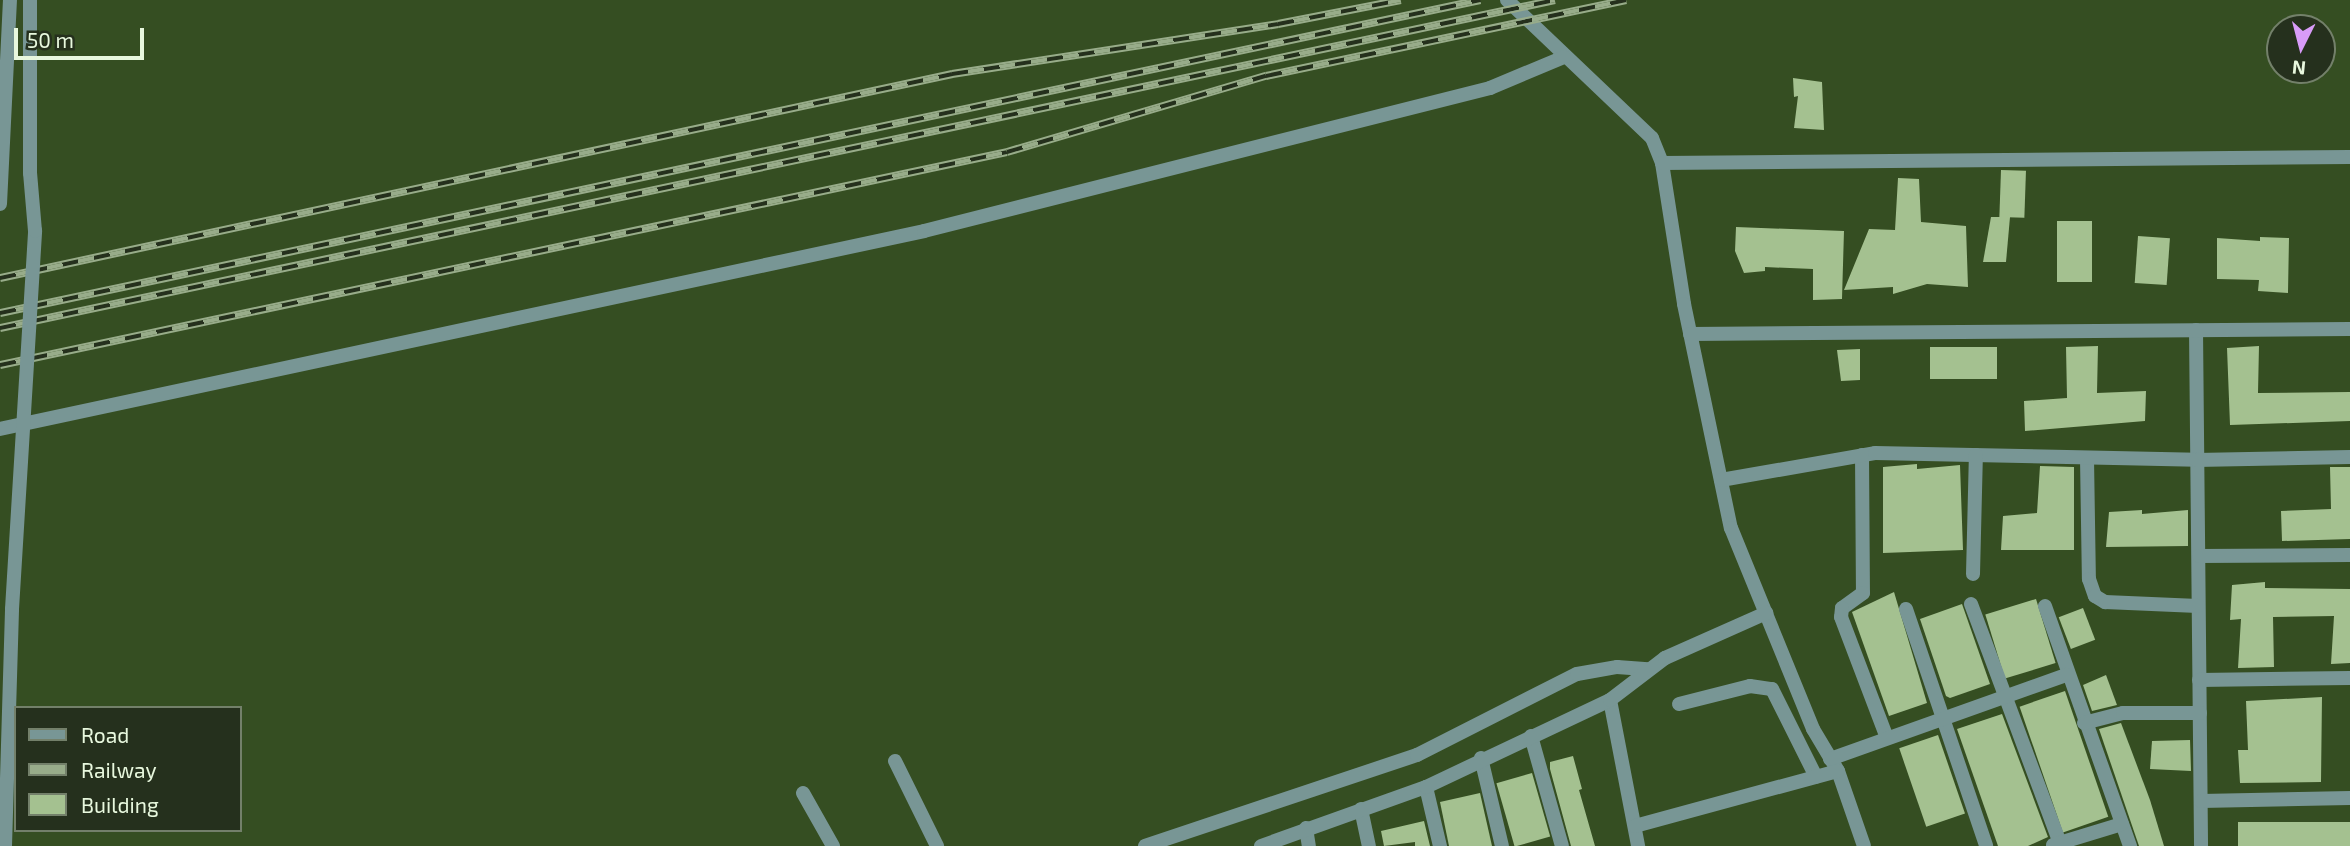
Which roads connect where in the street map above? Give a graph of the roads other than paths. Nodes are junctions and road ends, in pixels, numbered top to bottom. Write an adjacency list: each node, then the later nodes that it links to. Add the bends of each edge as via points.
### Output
1 (10, 0): 7 (street)
2 (30, 0): 51 (street, bridge, via 30,173 35,231 12,609)
3 (1507, 0): 4 (street)
4 (1564, 57): 6 (street, via 1652,138); 11 (street, via 1490,88 924,231)
5 (2350, 157): 6 (street)
6 (1662, 163): 10 (street)
7 (0, 204)
8 (2350, 329): 9 (street)
9 (2196, 330): 10 (street); 16 (street)
10 (1690, 334): 17 (street)
11 (0, 429)
12 (1861, 455): 13 (street); 17 (street); 37 (street, via 1863,593 1842,608 1841,617)
13 (1976, 455): 15 (street); 20 (street)
14 (2350, 457): 16 (street)
15 (2087, 458): 16 (street); 23 (street, via 2089,579 2095,596 2105,602)
16 (2196, 460): 19 (street)
17 (1721, 480): 25 (street, via 1731,528)
18 (2350, 555): 19 (street)
19 (2199, 556): 23 (street)
20 (1973, 573)
21 (1970, 604): 30 (street)
22 (2045, 606): 27 (street)
23 (2198, 606): 29 (street)
24 (1906, 609): 34 (street)
25 (1766, 613): 26 (street); 40 (street)
26 (1648, 669): 31 (street); 54 (street, via 1617,667 1577,674 1417,755)
27 (2066, 675): 30 (street); 35 (street)
28 (2350, 678): 29 (street)
29 (2199, 680): 33 (street)
30 (2007, 695): 34 (street); 50 (street)
31 (1610, 700): 36 (street); 48 (street)
32 (1679, 705): 41 (street, via 1751,686 1772,689)
33 (2200, 713): 35 (street, via 2123,713); 45 (street)
34 (1943, 718): 37 (street); 63 (street)
35 (2084, 723): 47 (street)
36 (1531, 736): 38 (street); 60 (street)
37 (1887, 738): 40 (street)
38 (1481, 758): 42 (street); 59 (street)
39 (894, 761): 53 (street)
40 (1834, 765): 41 (street); 62 (street)
41 (1816, 777): 48 (street)
42 (1426, 787): 46 (street); 58 (street)
43 (803, 793): 52 (street)
44 (2350, 798): 45 (street)
45 (2201, 801): 65 (street)
46 (1361, 810): 49 (street); 57 (street)
47 (2122, 824): 50 (street); 64 (street)
48 (1635, 826): 61 (street)
49 (1306, 828): 55 (street); 56 (street)
50 (2055, 845)
51 (5, 846)
52 (833, 846)
53 (937, 846)
54 (1145, 846)
55 (1261, 846)
56 (1310, 846)
57 (1369, 846)
58 (1440, 846)
59 (1502, 846)
60 (1562, 846)
61 (1638, 846)
62 (1864, 846)
63 (1986, 846)
64 (2130, 846)
65 (2201, 846)

